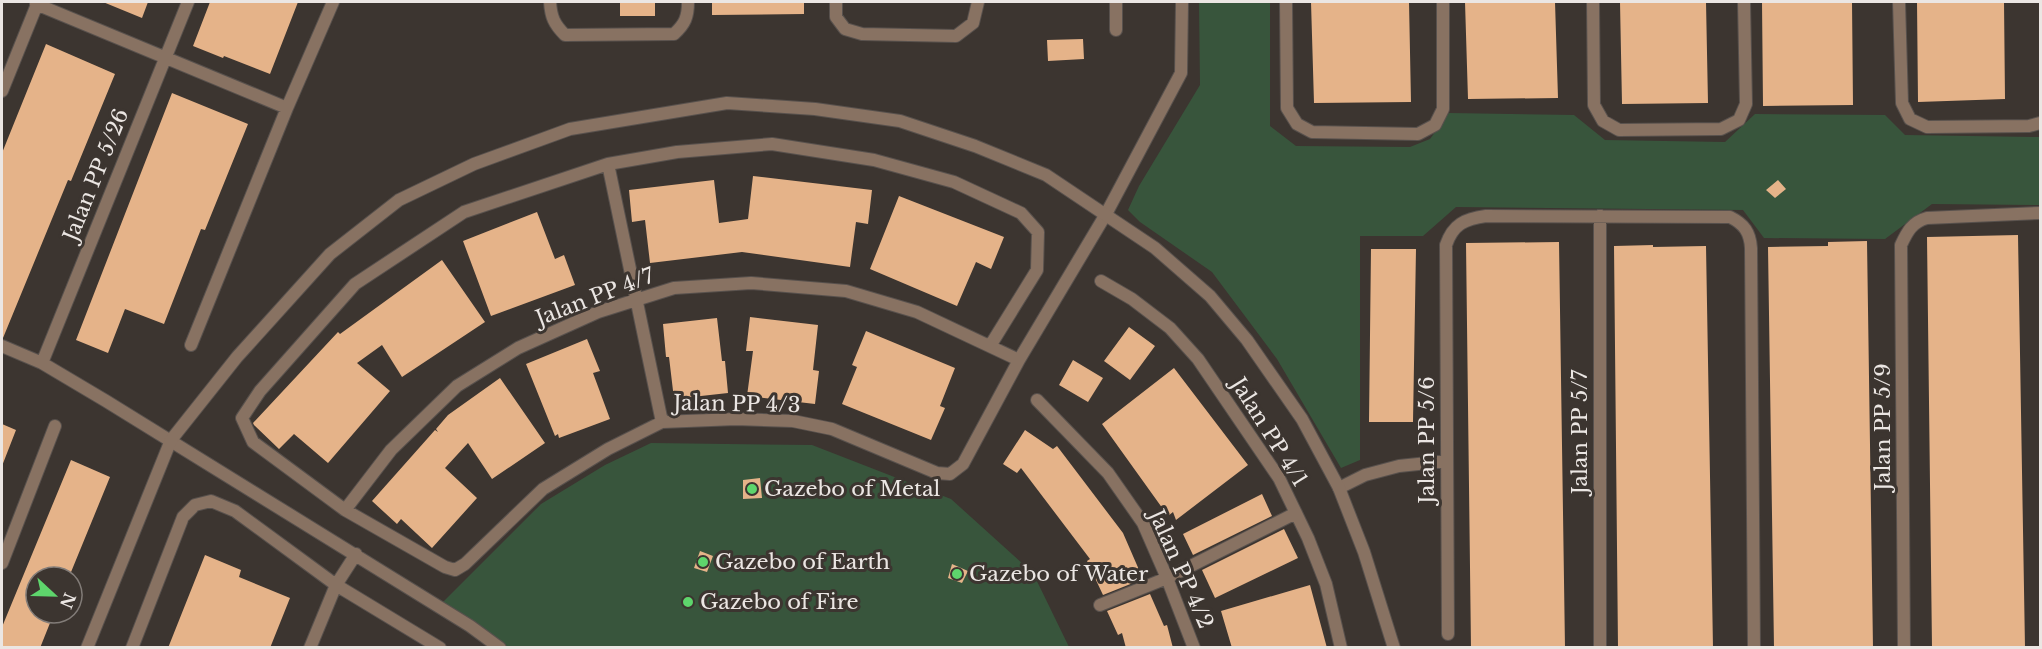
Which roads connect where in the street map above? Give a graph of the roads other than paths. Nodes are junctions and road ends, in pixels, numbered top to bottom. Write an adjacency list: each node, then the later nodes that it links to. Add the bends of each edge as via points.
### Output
1 (188, 2): 16 (street, Jalan PP 5/26)
2 (333, 2): 18 (street)
3 (550, 2): 4 (street, via 555,26 565,34 674,34 684,25)
4 (688, 2)
5 (836, 2): 6 (street, via 836,17 845,29 862,34 956,36 973,23)
6 (978, 2)
7 (1116, 2): 15 (street)
8 (1182, 2): 22 (street, via 1181,73)
9 (1286, 2): 10 (street, via 1287,108 1297,124 1312,132 1418,134 1436,124 1443,109)
10 (1443, 2)
11 (1593, 2): 12 (street, via 1594,105 1603,121 1619,130 1630,130 1721,129 1739,120 1746,104)
12 (1744, 2)
13 (1899, 2): 19 (street, via 1902,103 1910,119 1927,127)
14 (37, 3): 16 (street); 17 (street)
15 (1116, 30)
16 (165, 58): 18 (street); 30 (street, Jalan PP 5/26)
17 (2, 91)
18 (287, 108): 26 (street)
19 (2040, 123)
20 (608, 164): 25 (street); 28 (street, via 677,152 772,144 873,160 954,182 1021,213 1038,232 1037,270); 37 (street, via 464,212 355,284 260,391 242,418 253,442)
21 (2040, 213): 55 (street, Jalan PP 5/9, via 1927,218 1917,221 1901,245)
22 (1106, 214): 29 (street); 34 (street, via 1046,176 975,146 900,121 815,109 728,103 570,129 474,164 399,200 330,254 237,357); 36 (street, via 1155,248 1210,296 1247,340 1302,419)
23 (1600, 216): 35 (street, Jalan PP 5/6, via 1486,216 1471,218 1450,232 1446,245); 53 (street, Jalan PP 5/7); 54 (street, via 1730,217 1740,222 1750,238)
24 (1101, 281): 38 (street, Jalan PP 4/1, via 1170,328 1198,359 1279,478)
25 (637, 300): 28 (street, Jalan PP 4/7, via 674,288 751,283 846,291 917,312); 32 (street); 37 (street, Jalan PP 4/7, via 598,312 518,348 457,386 391,450)
26 (191, 345)
27 (2, 346): 30 (street)
28 (990, 346): 29 (street, Jalan PP 4/7)
29 (1019, 360): 32 (street, Jalan PP 4/3, via 963,464 950,474 937,473 832,429 793,421)
30 (42, 363): 34 (street)
31 (1037, 400): 41 (street, Jalan PP 4/2, via 1108,473 1143,523)
32 (662, 422): 37 (street, Jalan PP 4/3, via 543,489 455,570)
33 (55, 426): 40 (street)
34 (171, 440): 39 (street); 45 (street)
35 (1447, 461): 36 (street, via 1399,466 1365,475); 44 (street, Jalan PP 5/6)
36 (1339, 488): 52 (street)
37 (345, 510)
38 (1296, 513): 41 (street); 51 (street, Jalan PP 4/1, via 1326,584)
39 (356, 554): 42 (street); 49 (street)
40 (2, 563)
41 (1167, 578): 43 (street); 50 (street, Jalan PP 4/2)
42 (336, 585): 46 (street, via 235,511 211,501 195,505 183,517); 47 (street); 48 (street)
43 (1100, 605)
44 (1448, 634)
45 (87, 648)
46 (132, 648)
47 (310, 648)
48 (440, 648)
49 (500, 648)
50 (1194, 648)
51 (1341, 648)
52 (1394, 648)
53 (1600, 648)
54 (1754, 648)
55 (1904, 648)

